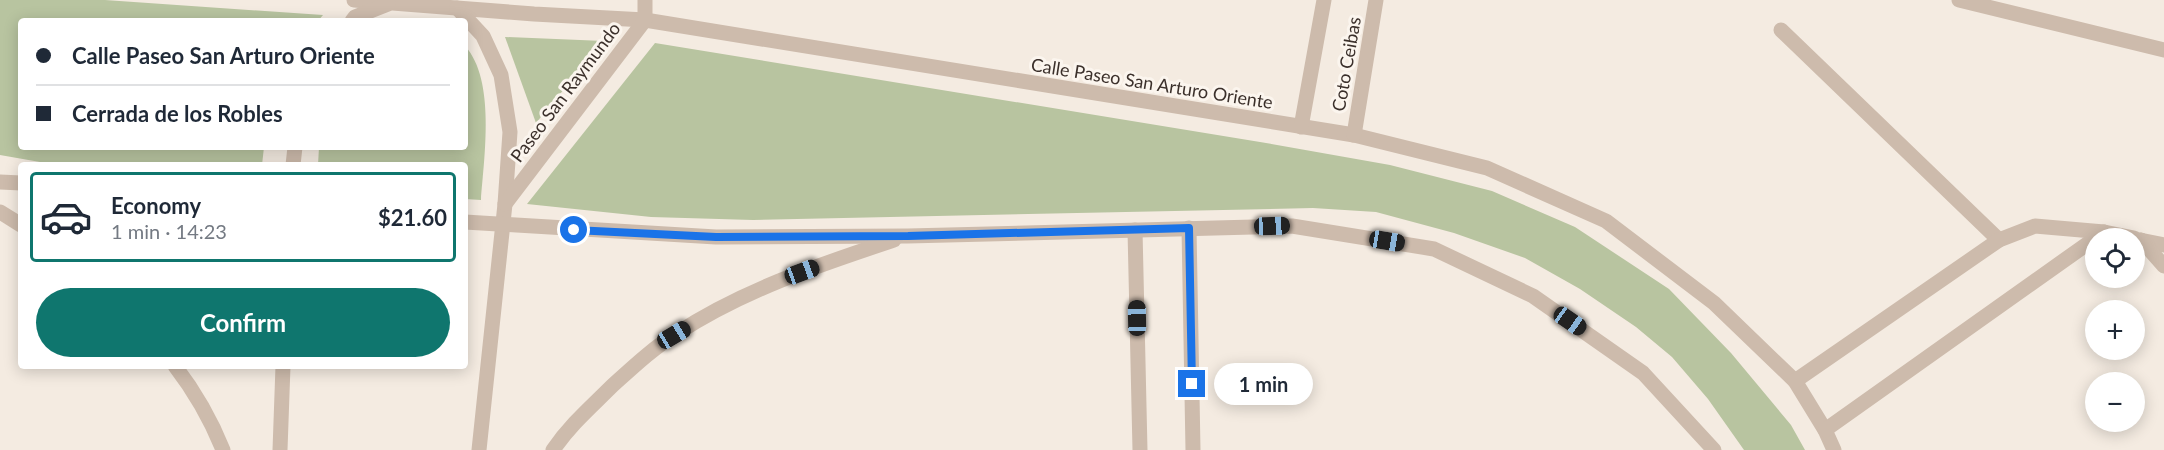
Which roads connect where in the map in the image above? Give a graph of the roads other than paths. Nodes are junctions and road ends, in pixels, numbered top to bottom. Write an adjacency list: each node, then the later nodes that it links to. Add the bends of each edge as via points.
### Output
1 (354, 0): 6 (street, Calle Paseo San Arturo Oriente)
2 (645, 0): 12 (street, Paseo San Raymundo)
3 (1324, 0): 15 (street, Coto Ceibas)
4 (1376, 0): 16 (street, Coto Ceibas)
5 (1959, 0): 14 (street)
6 (391, 3): 8 (street, Calle Paseo San Arturo Oriente); 9 (street)
7 (534, 7): 8 (street, Calle Paseo San Arturo Oriente); 12 (street, Calle Paseo San Arturo Oriente)
8 (457, 8): 10 (street)
9 (354, 18)
10 (466, 18)
11 (468, 20): 19 (street, via 483,36 501,75 510,132)
12 (645, 20): 15 (street, Calle Paseo San Arturo Oriente); 19 (street, Paseo San Raymundo)
13 (1781, 30): 28 (street)
14 (2164, 50)
15 (1301, 127): 16 (street, Calle Paseo San Arturo Oriente)
16 (1354, 135): 36 (street, Calle Paseo San Arturo Oriente, via 1487,168 1606,221 1714,303)
17 (0, 182): 18 (street)
18 (18, 183)
19 (505, 204): 23 (street)
20 (0, 212): 22 (street)
21 (468, 222): 23 (street)
22 (18, 223)
23 (503, 226): 27 (street, via 716,237); 40 (street)
24 (1189, 228): 25 (street); 43 (street); 44 (street, via 1292,226 1434,249 1533,296 1644,373)
25 (1135, 230): 27 (street); 42 (street)
26 (2085, 230): 28 (street, via 2035,226)
27 (908, 236): 41 (street, via 783,278 717,309 674,335 627,372 570,426)
28 (1999, 240): 36 (street)
29 (2145, 241): 31 (street)
30 (2085, 245): 37 (street)
31 (2164, 245)
32 (2145, 248): 33 (street)
33 (2164, 266)
34 (177, 369): 38 (street, via 216,431)
35 (283, 369): 39 (street)
36 (1795, 381): 37 (street, Calle Paseo San Arturo Oriente)
37 (1825, 430): 45 (street, Calle Paseo San Arturo Oriente)
38 (223, 450)
39 (280, 450)
40 (479, 450)
41 (554, 450)
42 (1140, 450)
43 (1193, 450)
44 (1714, 450)
45 (1834, 450)

